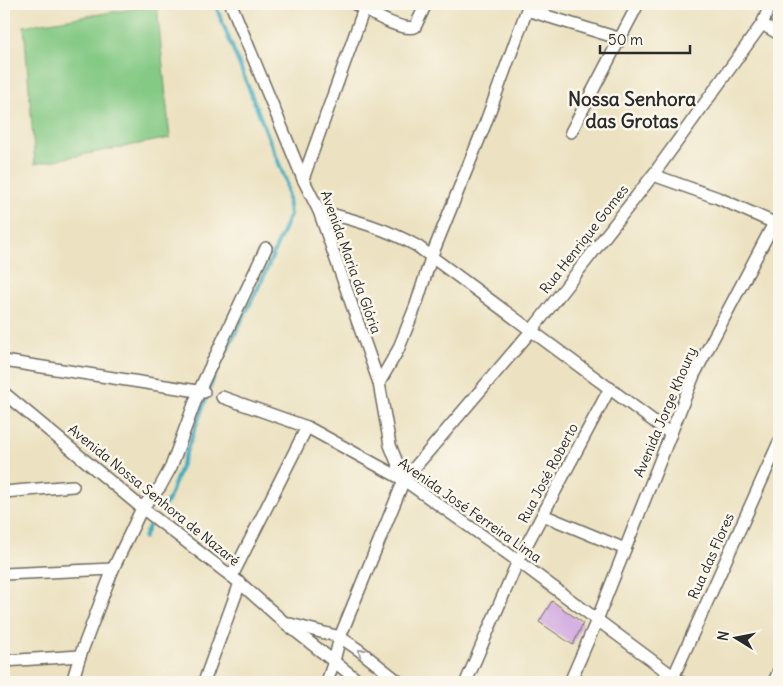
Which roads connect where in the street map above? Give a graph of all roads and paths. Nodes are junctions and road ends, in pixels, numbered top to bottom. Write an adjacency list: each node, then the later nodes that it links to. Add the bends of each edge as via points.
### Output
1 (231, 4): 12 (street, Avenida Maria da Glória)
2 (426, 4): 5 (street, via 415,27 409,28)
3 (638, 4): 9 (street)
4 (771, 4): 7 (street, Rua Henrique Gomes)
5 (360, 6): 12 (street)
6 (528, 7): 9 (street); 16 (street)
7 (762, 24): 8 (street); 11 (street, Rua Henrique Gomes)
8 (779, 34)
9 (621, 39): 10 (street)
10 (571, 132)
11 (653, 175): 14 (street); 17 (street, Rua Henrique Gomes)
12 (303, 180): 13 (street, Avenida Maria da Glória)
13 (319, 211): 16 (street, via 398,234); 19 (street, Avenida Maria da Glória)
14 (777, 224): 25 (street, Avenida Jorge Khoury, via 694,375)
15 (266, 248): 21 (street)
16 (432, 255): 17 (street); 19 (street, via 398,350)
17 (532, 330): 20 (street); 27 (street, Rua Henrique Gomes)
18 (4, 361): 21 (street)
19 (379, 383): 27 (street, Avenida Maria da Glória, via 390,446)
20 (610, 388): 25 (street); 31 (street, Rua José Roberto)
21 (201, 391): 30 (street, via 171,467 160,487)
22 (4, 393): 30 (street, Avenida Nossa Senhora de Nazaré)
23 (222, 397): 24 (street, Avenida José Ferreira Lima)
24 (307, 427): 27 (street, Avenida José Ferreira Lima); 36 (street)
25 (670, 434): 32 (street, Avenida Jorge Khoury)
26 (779, 442): 44 (street, Rua das Flores)
27 (404, 480): 33 (street, Avenida José Ferreira Lima); 39 (street, Rua Henrique Gomes)
28 (73, 486): 29 (street)
29 (4, 492)
30 (142, 508): 34 (street); 36 (street, Avenida Nossa Senhora de Nazaré)
31 (543, 515): 32 (street); 33 (street, Rua José Roberto)
32 (625, 549): 37 (street, Avenida Jorge Khoury)
33 (518, 560): 37 (street, Avenida José Ferreira Lima); 50 (street, Rua José Roberto)
34 (113, 569): 35 (street); 40 (street)
35 (4, 574)
36 (236, 580): 38 (street, Avenida Nossa Senhora de Nazaré); 46 (street)
37 (597, 620): 44 (street, Avenida José Ferreira Lima); 51 (street, Avenida Jorge Khoury)
38 (285, 622): 39 (street, Avenida Nossa Senhora de Nazaré); 42 (street, Avenida Nossa Senhora de Nazaré)
39 (340, 638): 42 (street, Rua Henrique Gomes); 49 (street, Avenida Nossa Senhora de Nazaré, one-way to 39)
40 (80, 656): 41 (street); 45 (street)
41 (4, 661)
42 (334, 662): 47 (street, Rua Henrique Gomes); 48 (street, Avenida Nossa Senhora de Nazaré)
43 (779, 670): 52 (street)
44 (675, 680)
45 (72, 682)
46 (204, 682)
47 (327, 682)
48 (360, 682)
49 (398, 682)
50 (466, 682)
51 (570, 682)
52 (774, 682)

